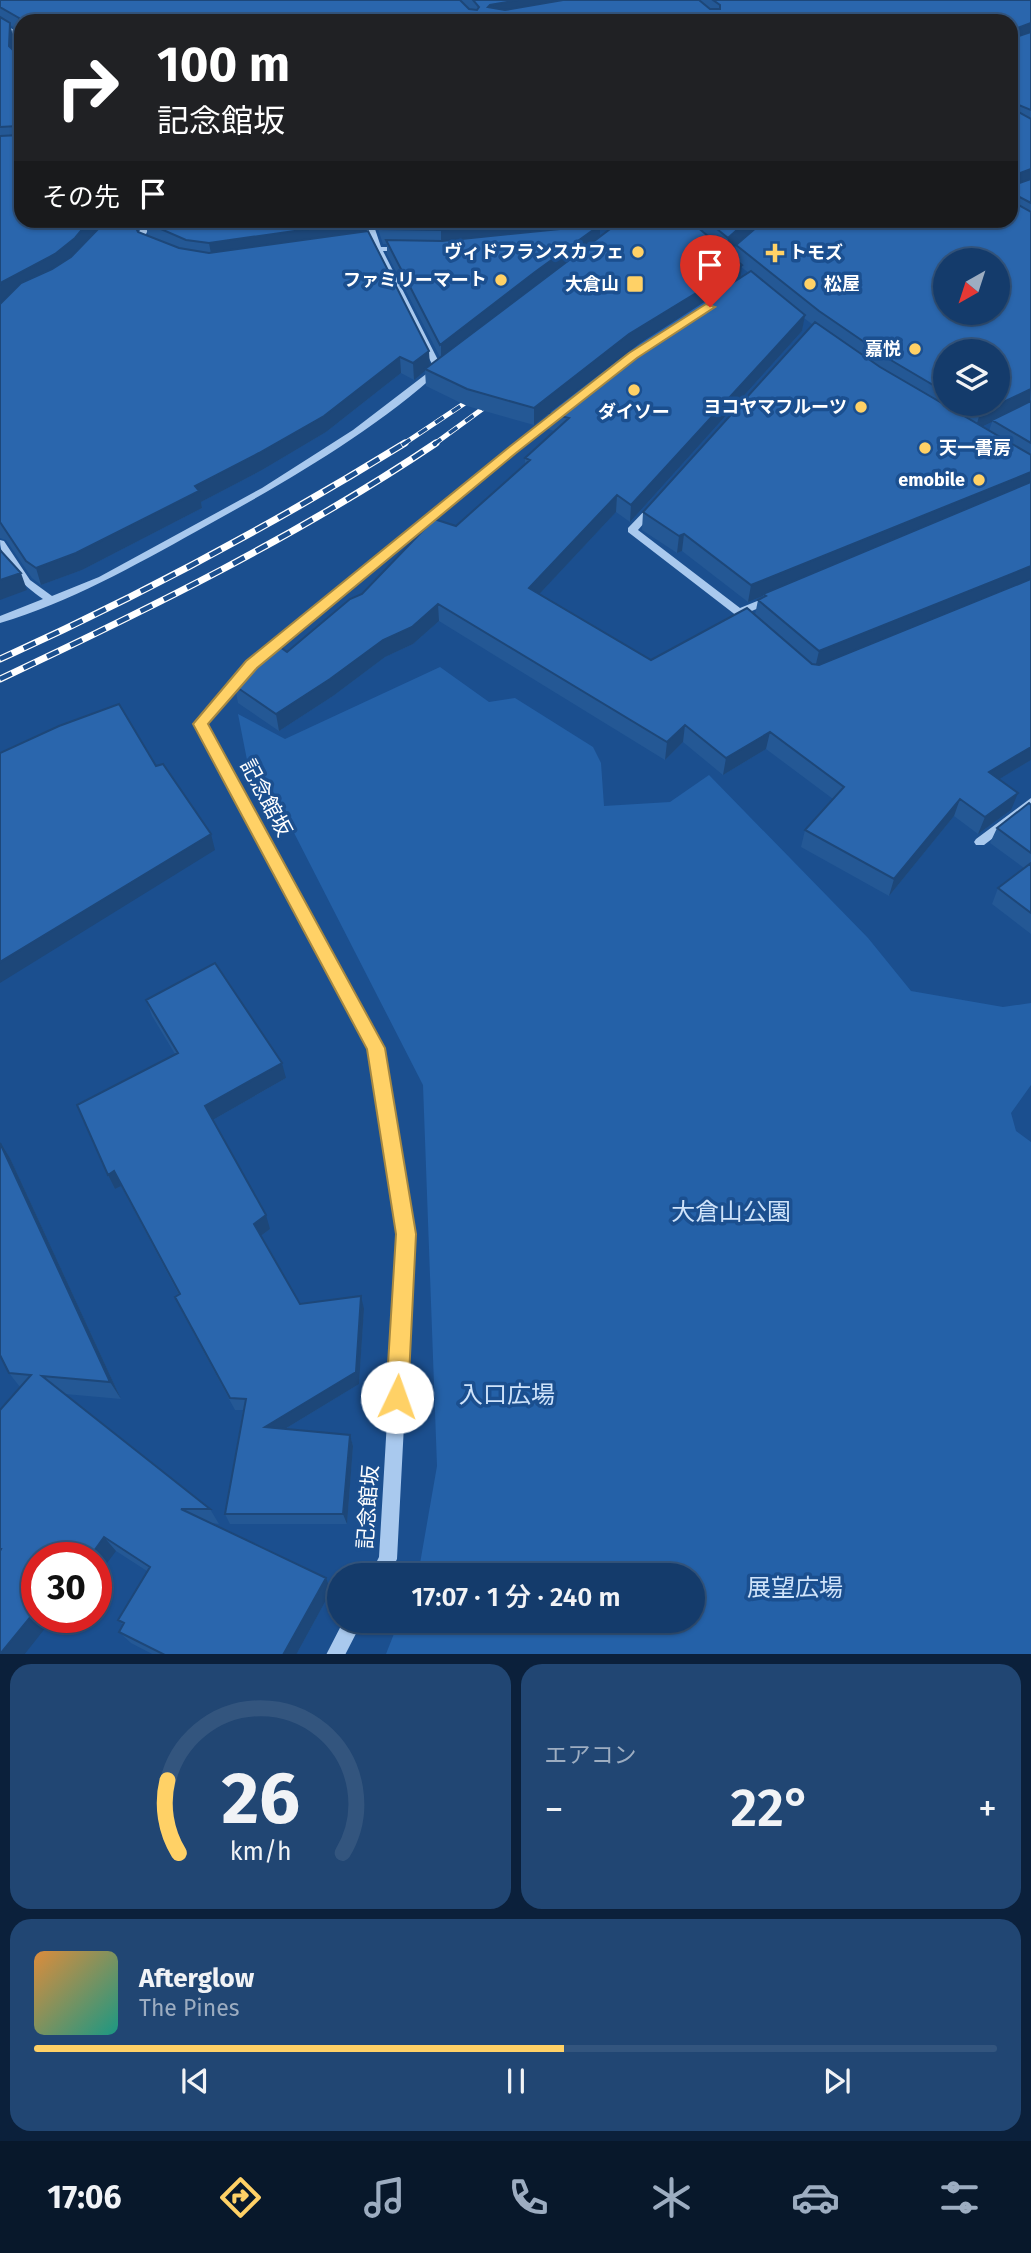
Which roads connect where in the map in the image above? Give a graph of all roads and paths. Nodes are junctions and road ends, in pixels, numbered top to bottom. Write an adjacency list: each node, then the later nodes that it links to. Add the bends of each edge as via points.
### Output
1 (145, 228): 5 (street, via 141,236)
2 (371, 228): 4 (street)
3 (361, 243): 4 (street)
4 (376, 245): 6 (street); 8 (street)
5 (155, 247)
6 (416, 249)
7 (448, 360): 8 (street)
8 (438, 368): 13 (street, via 356,432 265,490 103,579)
9 (567, 407): 19 (street, 記念館坂, via 251,664 200,724 376,1048 406,1234)
10 (658, 502): 14 (street, via 632,530)
11 (0, 543): 13 (street, via 26,582)
12 (777, 597): 14 (street)
13 (51, 600): 15 (street)
14 (739, 613): 16 (street)
15 (0, 620)
16 (762, 632)
17 (1031, 802): 18 (street)
18 (980, 842)
19 (386, 1563)
20 (347, 1633): 21 (street)
21 (335, 1654)

